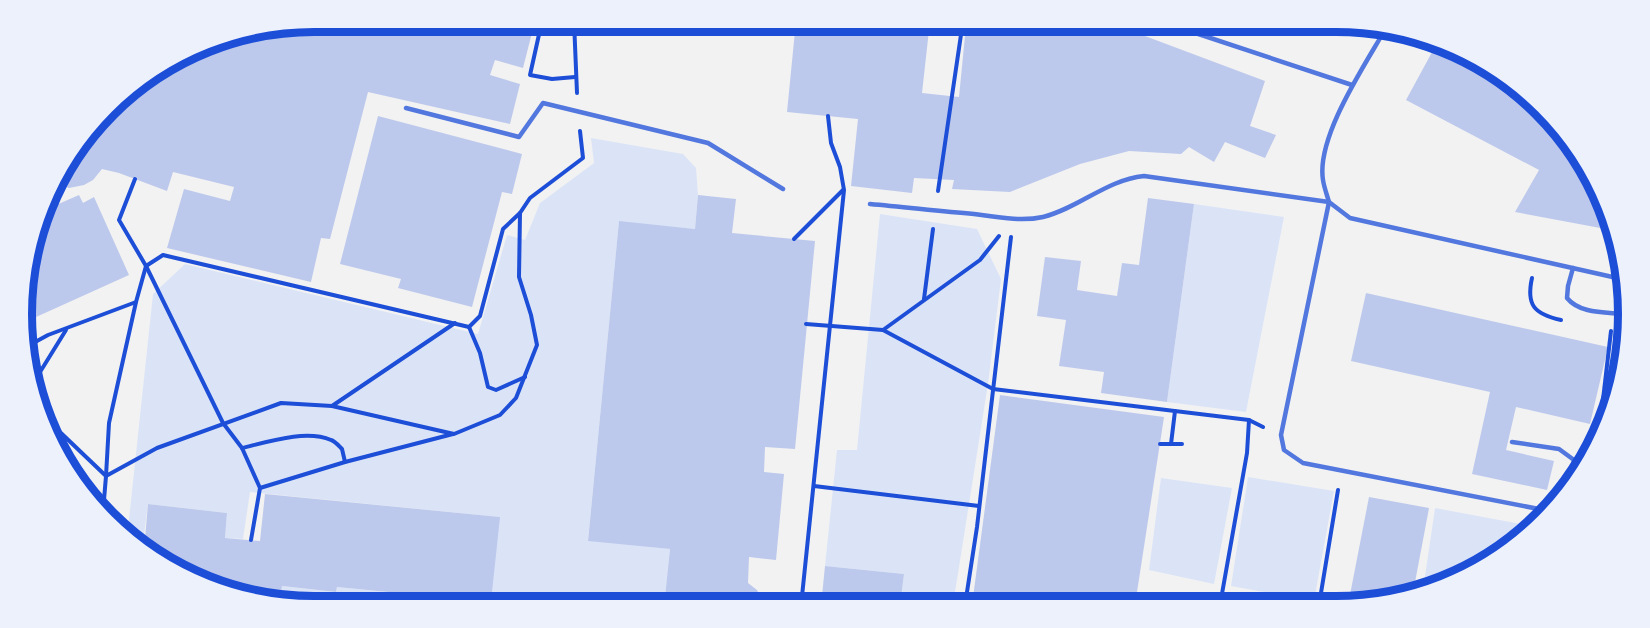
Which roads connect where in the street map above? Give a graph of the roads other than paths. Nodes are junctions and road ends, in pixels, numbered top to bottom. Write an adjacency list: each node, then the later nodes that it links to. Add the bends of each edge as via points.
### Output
1 (1192, 32): 3 (lane)
2 (1382, 35): 3 (lane)
3 (1353, 86): 6 (lane, via 1326,145 1322,179)
4 (406, 108): 5 (lane, via 519,137 543,103 708,143)
5 (783, 189)
6 (1329, 202): 7 (lane, via 1144,176 1108,185 1066,209 1040,217 1013,218); 8 (lane, via 1350,218); 13 (lane, via 1281,435 1284,450 1303,463)
7 (870, 204)
8 (1573, 268): 9 (lane); 10 (lane, via 1567,298 1573,306)
9 (1616, 278)
10 (1618, 313)
11 (1512, 442): 12 (lane, via 1559,449 1574,460)
12 (1573, 468)
13 (1540, 509)

